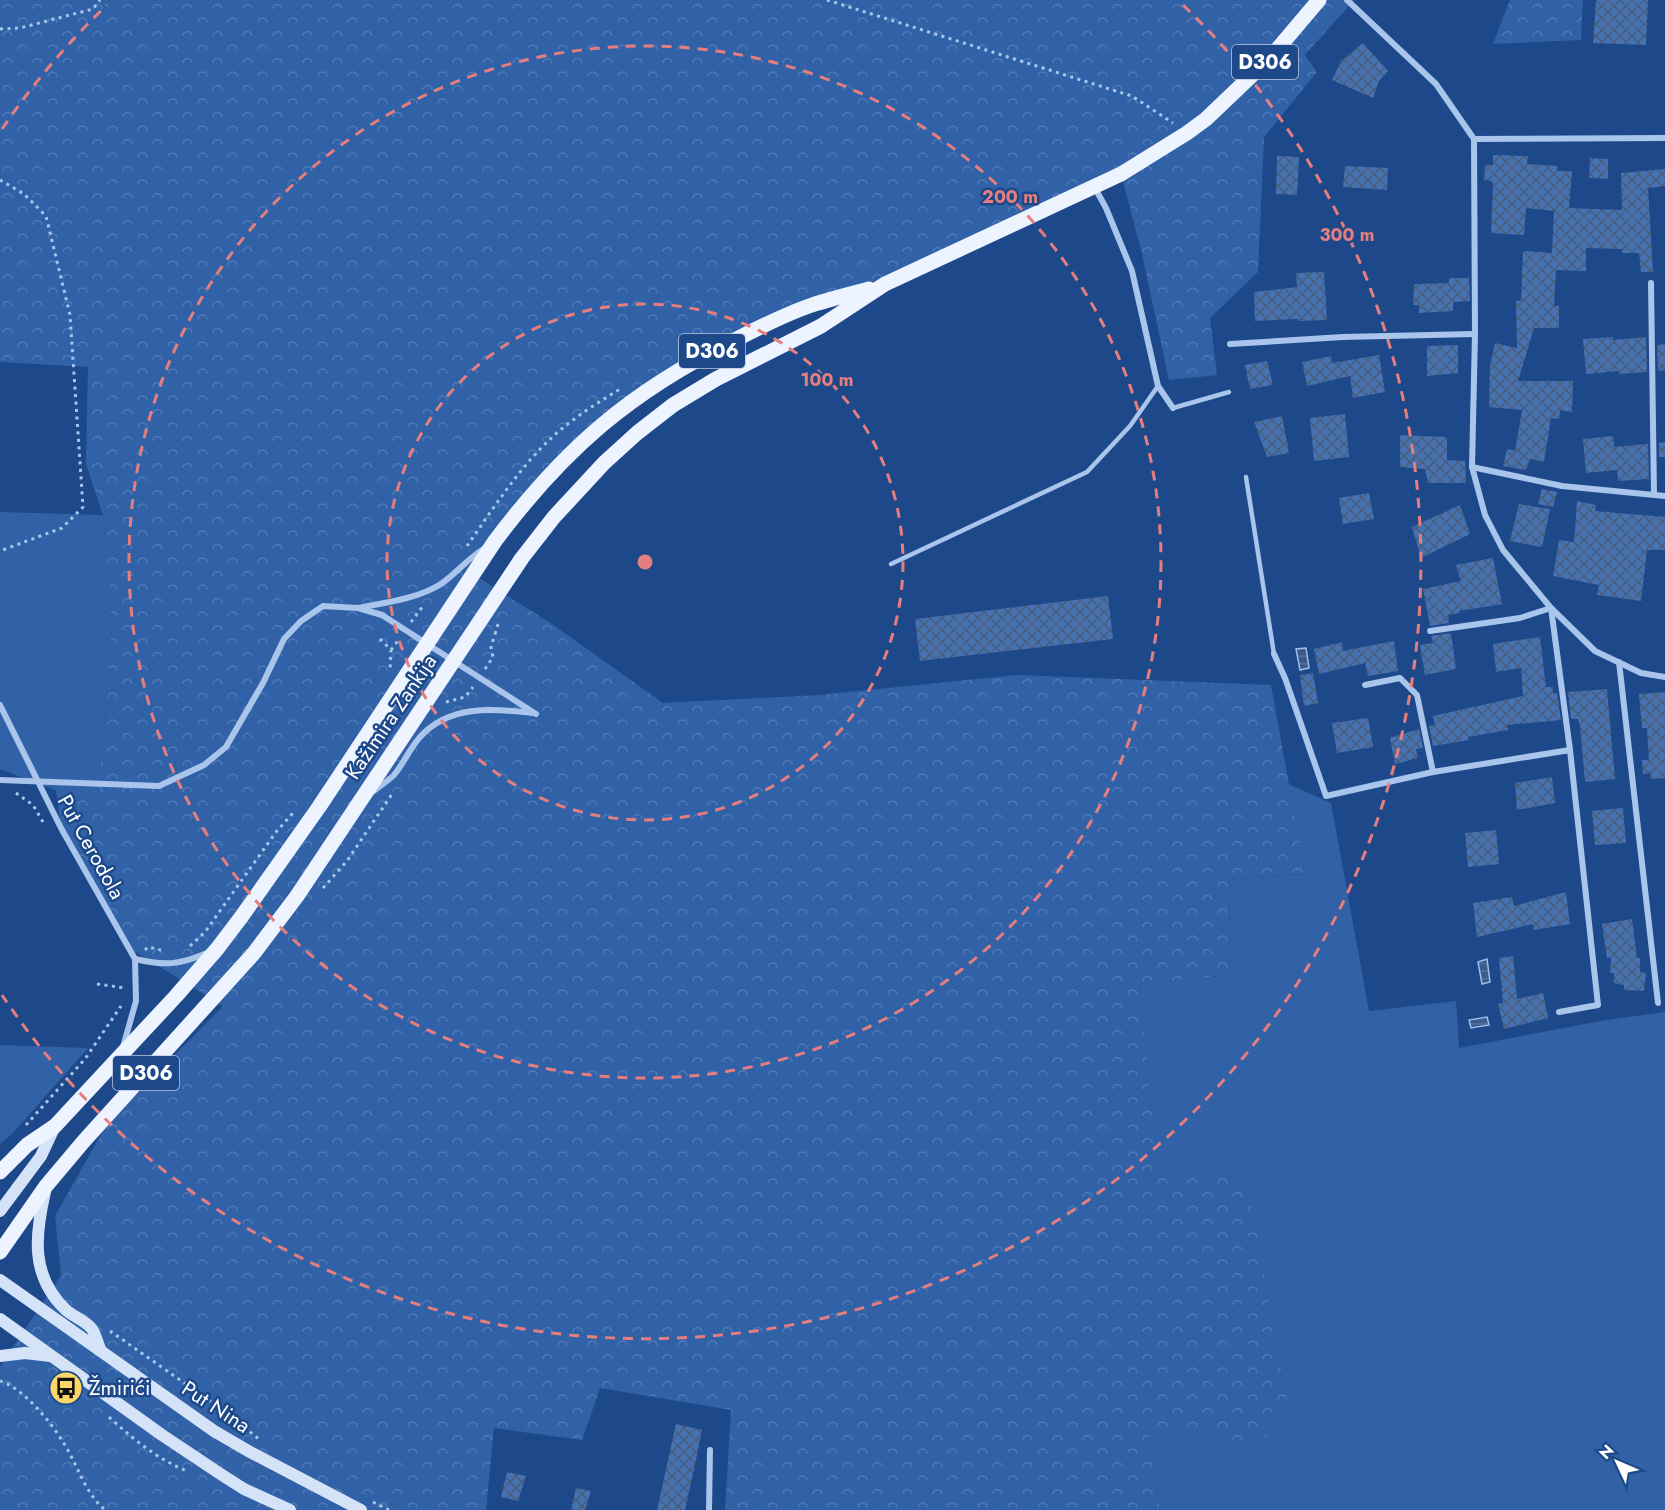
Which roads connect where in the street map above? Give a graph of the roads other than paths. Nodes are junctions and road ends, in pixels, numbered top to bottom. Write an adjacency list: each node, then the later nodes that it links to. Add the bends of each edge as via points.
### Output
1 (1319, 0): 5 (main road, Kažimira Zankija / D306, via 1269,59 1206,119)
2 (1347, 0): 4 (street, via 1436,84)
3 (1665, 138): 4 (street)
4 (1474, 139): 8 (street)
5 (1094, 187): 7 (main road, Kažimira Zankija / D306); 10 (street, via 1132,271)
6 (1651, 283): 15 (street)
7 (885, 284): 17 (main road, Kažimira Zankija / D306, via 811,305 759,327 657,382 583,440); 24 (main road, Kažimira Zankija / D306, via 821,326 716,378 637,433 542,531)
8 (1475, 334): 9 (street); 13 (street)
9 (1230, 345)
10 (1158, 386): 12 (street); 18 (lane, via 1130,426 1086,472)
11 (1229, 393): 12 (lane)
12 (1173, 408)
13 (1472, 467): 15 (street, via 1562,486); 20 (street, via 1485,514 1503,550)
14 (1246, 477): 23 (lane)
15 (1654, 495): 16 (street)
16 (1665, 496)
17 (495, 541): 19 (street, via 427,591); 22 (main road, Kažimira Zankija / D306)
18 (891, 564)
19 (358, 608): 22 (street, via 382,615); 32 (street, via 323,606 301,621 284,639 226,747 204,765 159,786)
20 (1551, 608): 21 (street, via 1520,618); 25 (street, via 1595,651); 29 (street)
21 (1430, 631)
22 (428, 643): 24 (street); 34 (main road, Kažimira Zankija / D306, via 319,807)
23 (1274, 654): 30 (street, via 1326,796)
24 (454, 660): 33 (main road, Kažimira Zankija / D306); 33 (street, via 536,714 490,708 442,720 423,734 394,775)
25 (1619, 662): 26 (street, via 1641,673); 36 (street)
26 (1665, 677)
27 (1365, 685): 30 (street, via 1400,678 1417,695)
28 (0, 705): 32 (street)
29 (1570, 750): 30 (street); 37 (street, via 1598,1005)
30 (1433, 772)
31 (0, 780): 32 (street, Put Cerodola)
32 (36, 782): 35 (street, Put Cerodola)
33 (359, 804): 41 (main road, Kažimira Zankija / D306, via 254,953)
34 (217, 949): 35 (street, via 172,965); 38 (main road, Kažimira Zankija / D306)
35 (135, 959): 38 (street, via 136,1001)
36 (1658, 1003)
37 (1559, 1012)
38 (121, 1054): 39 (main road, Kažimira Zankija / D306)
39 (55, 1126): 40 (main road, D306, via 27,1145); 42 (main road, Kažimira Zankija, via 41,1156)
40 (0, 1172)
41 (46, 1186): 43 (main road, Kažimira Zankija / D306); 46 (main road, via 36,1246 44,1280 66,1310 92,1329)
42 (0, 1211)
43 (0, 1252)
44 (0, 1280): 46 (main road, Put Nina)
45 (0, 1319): 48 (main road)
46 (101, 1352): 50 (main road, Put Nina, via 250,1452)
47 (0, 1356): 48 (main road, via 25,1353)
48 (54, 1357): 51 (main road, via 244,1489)
49 (710, 1450): 52 (street)
50 (365, 1505)
51 (290, 1510)
52 (709, 1510)

